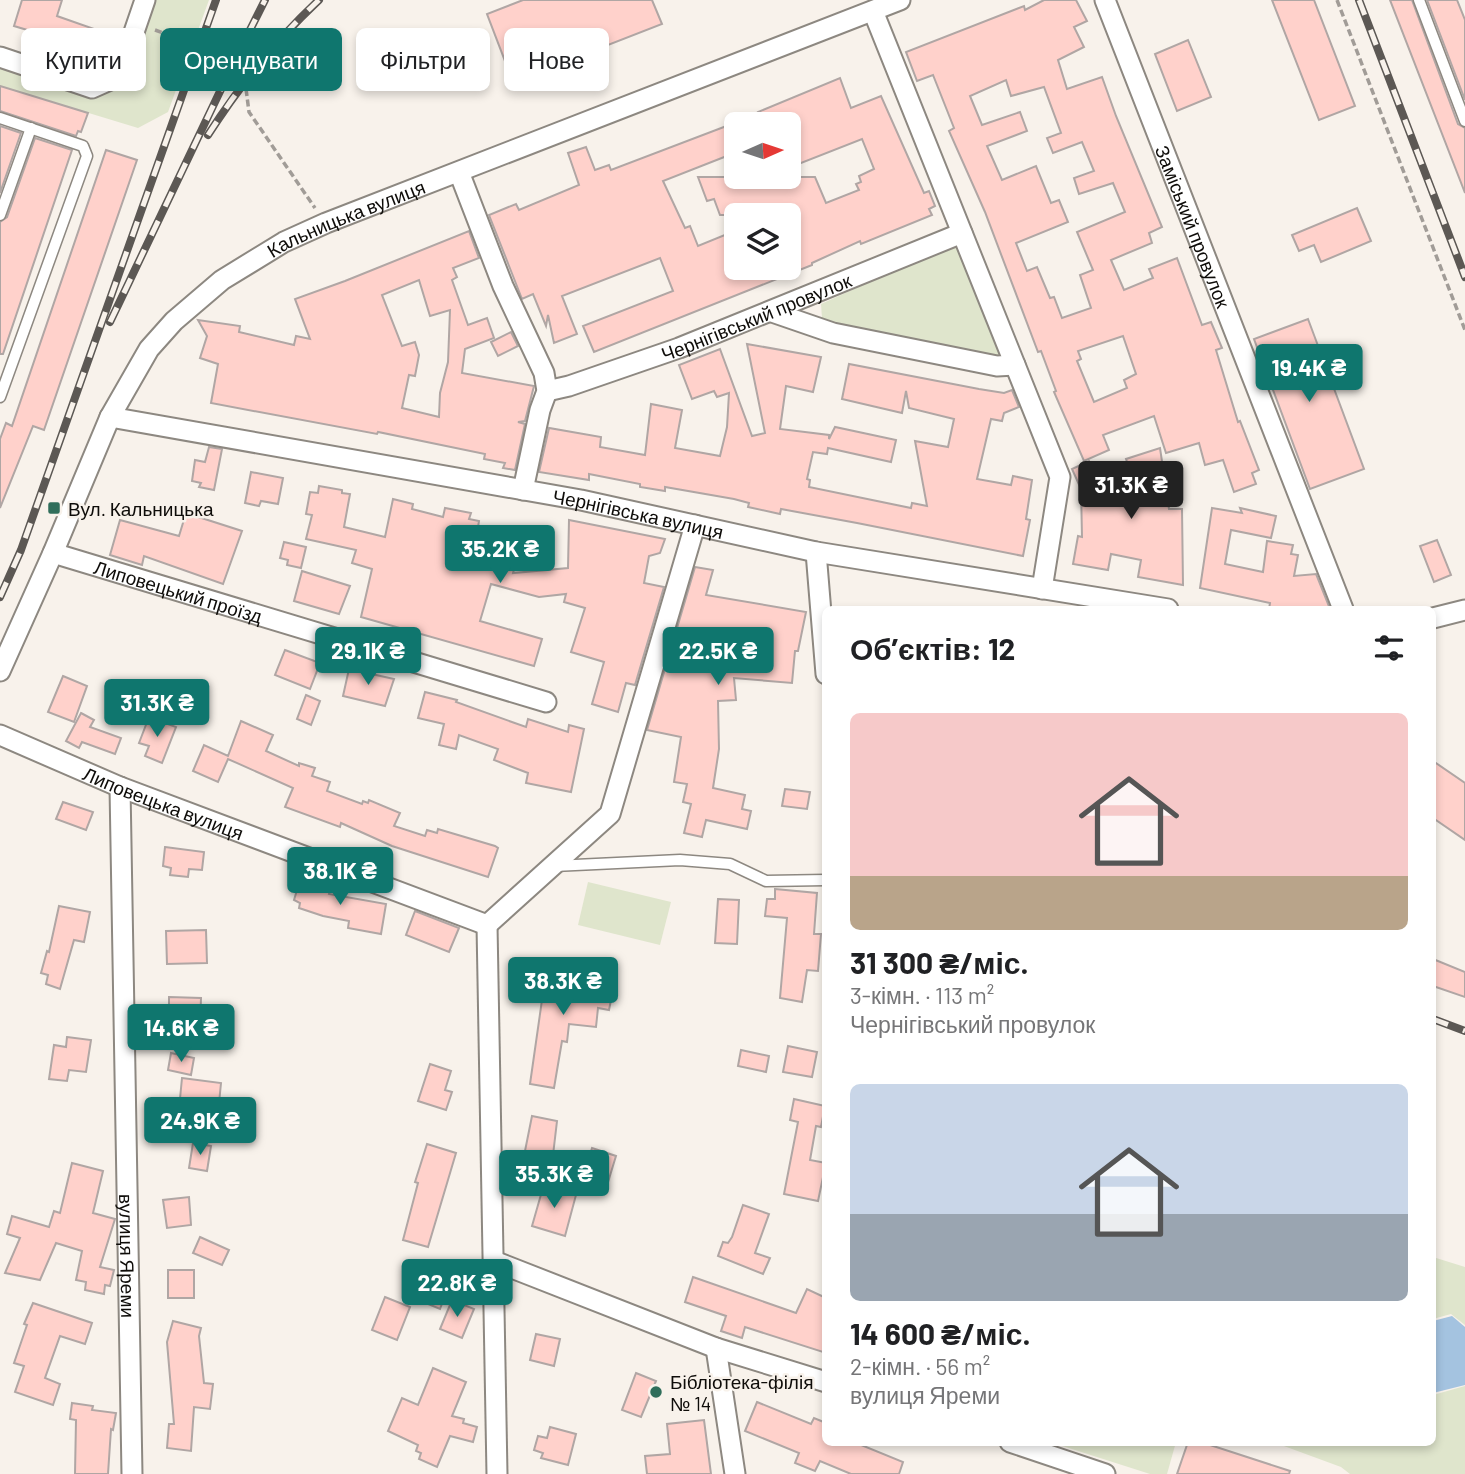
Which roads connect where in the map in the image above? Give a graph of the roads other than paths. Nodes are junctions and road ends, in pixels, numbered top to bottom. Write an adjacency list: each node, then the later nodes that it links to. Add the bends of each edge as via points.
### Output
1 (145, 0): 6 (street, via 120,76 92,88)
2 (900, 0): 5 (street, Кальницька вулиця)
3 (1105, 0): 24 (street, Заміський провулок)
4 (1419, 0): 8 (lane)
5 (873, 10): 10 (street, Кальницька вулиця); 12 (street)
6 (0, 57)
7 (0, 118): 9 (lane)
8 (1465, 121)
9 (31, 128): 11 (lane); 16 (lane, via 83,146 87,156)
10 (459, 172): 15 (street, via 503,286 544,373); 17 (street, Кальницька вулиця, via 326,223 264,253 202,295 149,349)
11 (0, 215)
12 (962, 233): 13 (street, Чернігівський провулок); 14 (street)
13 (772, 312): 14 (street, via 833,332 997,366); 15 (street, Чернігівський провулок)
14 (1015, 365): 22 (street, via 1060,477)
15 (547, 391): 18 (street)
16 (0, 397)
17 (110, 417): 18 (street, Чернігівська вулиця); 21 (street, Кальницька вулиця)
18 (523, 490): 19 (street, Чернігівська вулиця)
19 (695, 525): 20 (street, Чернігівська вулиця); 32 (street, via 610,814)
20 (816, 552): 22 (street, Чернігівська вулиця); 27 (street)
21 (53, 553): 28 (street, Кальницька вулиця); 29 (street, Липовецький проїзд)
22 (1042, 589): 23 (street, Чернігівська вулиця)
23 (1149, 606)
24 (1342, 606)
25 (1465, 610): 26 (street)
26 (1436, 617)
27 (822, 625)
28 (0, 671)
29 (546, 702)
30 (0, 735): 31 (street, Липовецька вулиця)
31 (120, 787): 34 (street, Липовецька вулиця); 40 (street, вулиця Яреми)
32 (552, 866): 33 (lane, via 680,860 730,864 766,881); 34 (street)
33 (822, 880)
34 (487, 925): 35 (street)
35 (494, 1261): 36 (street); 41 (street)
36 (716, 1349): 37 (street); 42 (street)
37 (822, 1381)
38 (1022, 1446): 39 (street)
39 (1102, 1473)
40 (132, 1474)
41 (497, 1474)
42 (735, 1474)

